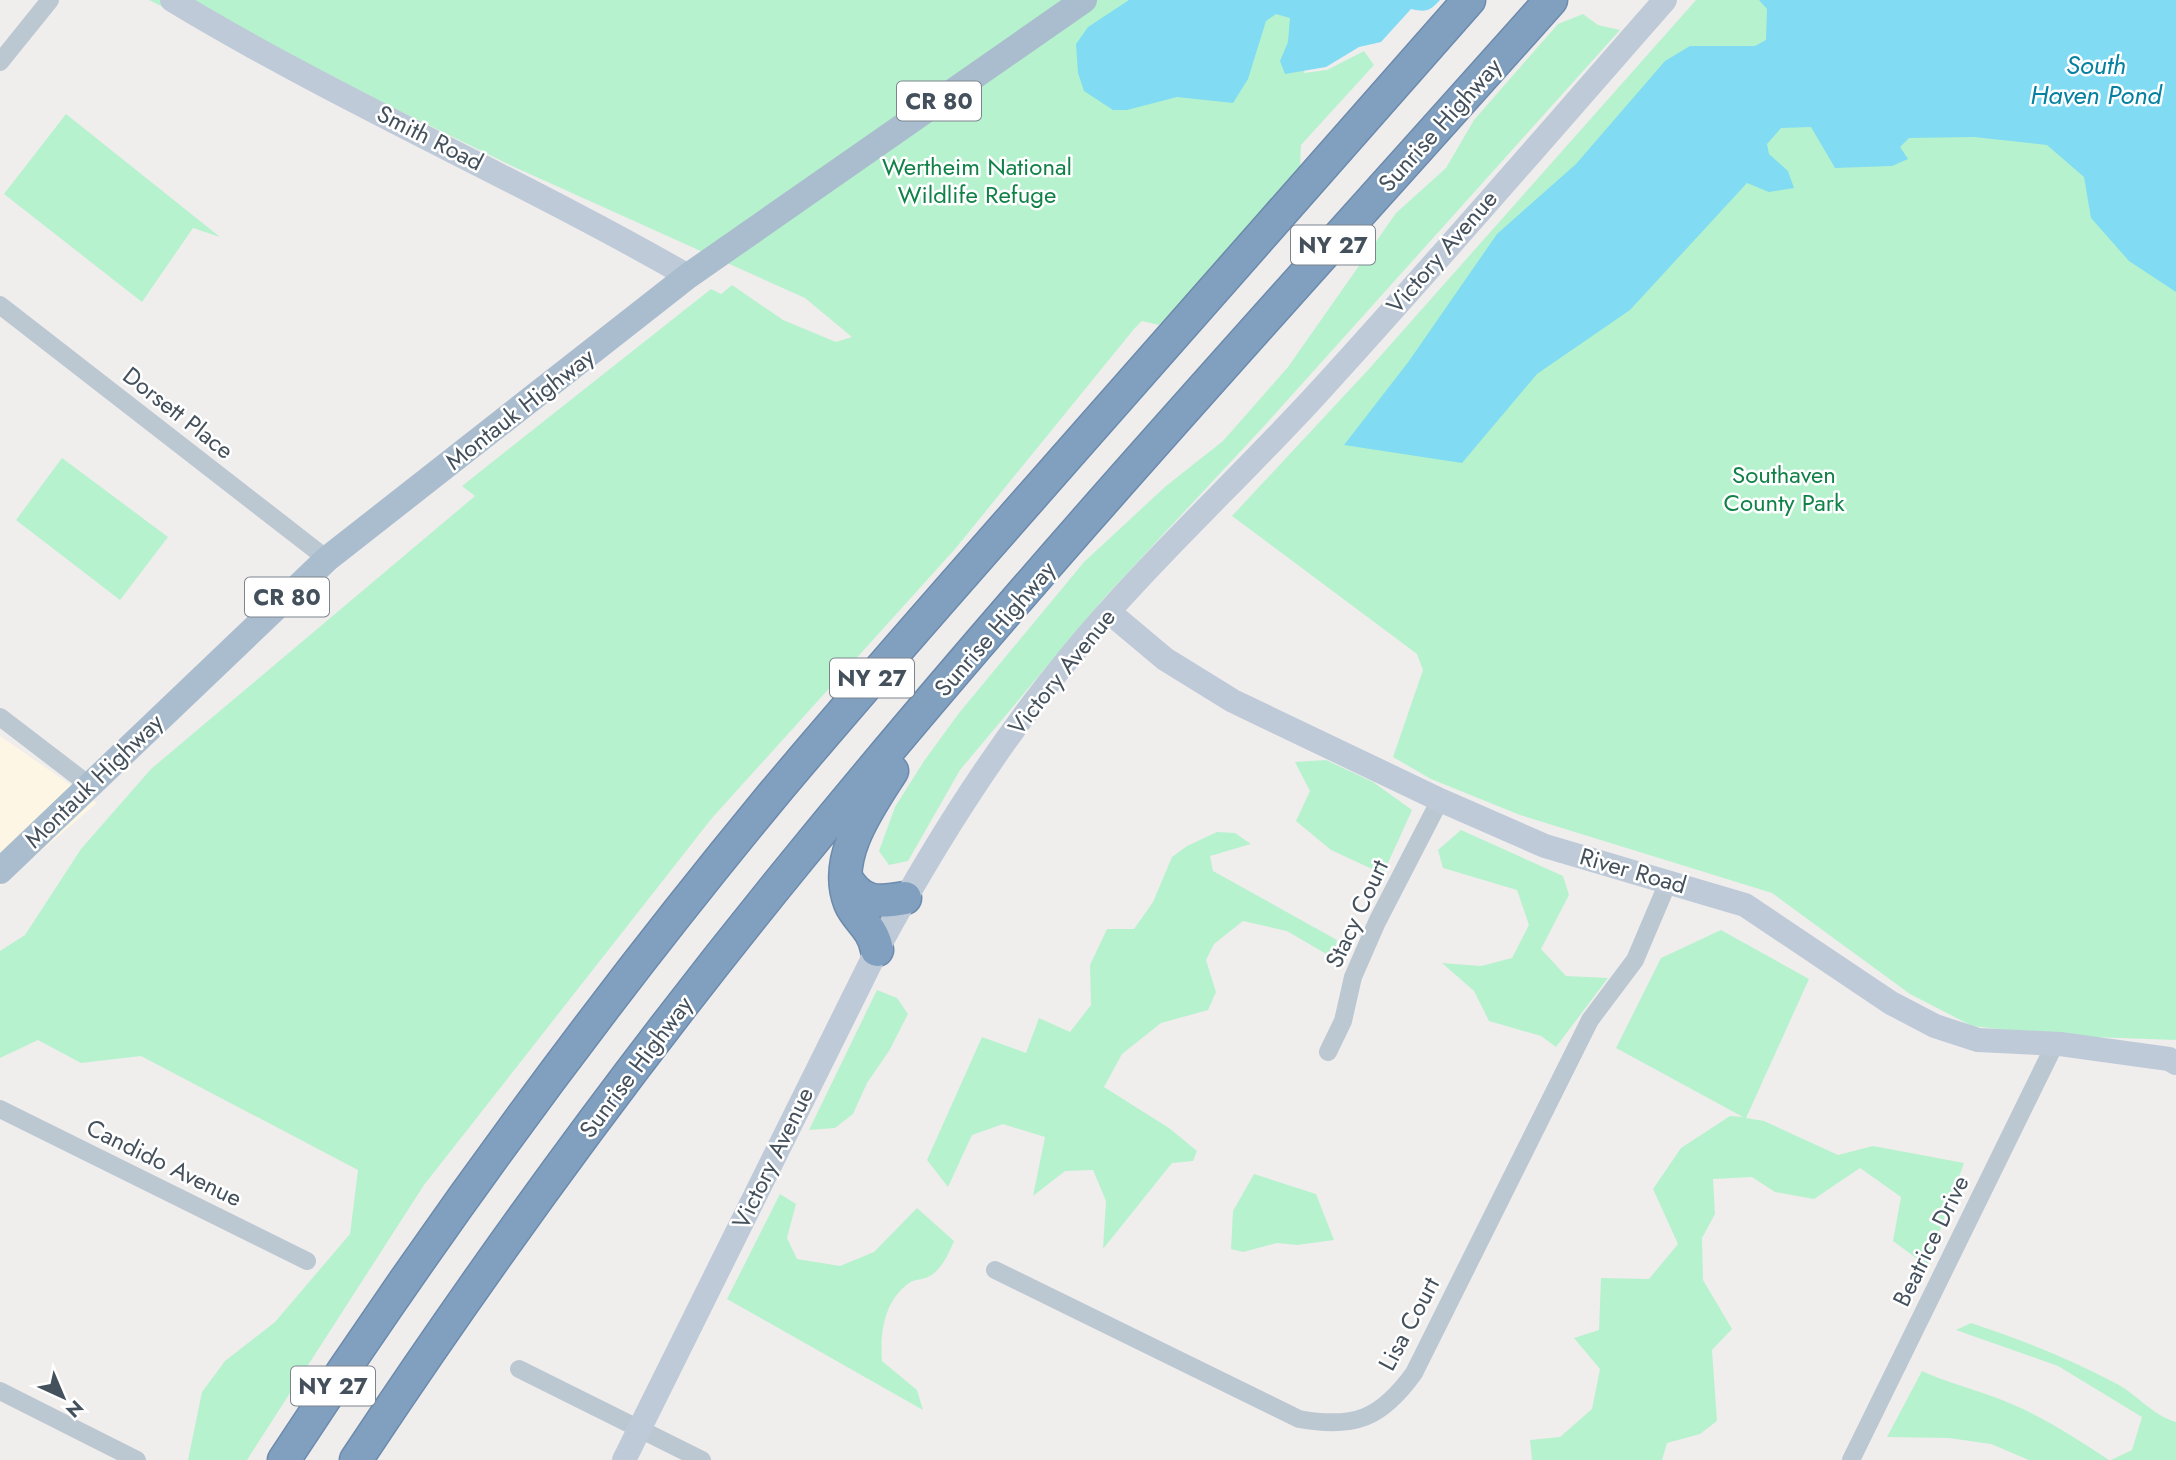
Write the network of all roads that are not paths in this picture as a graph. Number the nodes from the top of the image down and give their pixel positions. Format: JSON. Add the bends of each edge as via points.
{"nodes":[{"id":1,"x":50,"y":0,"type":"edge"},
{"id":2,"x":172,"y":0,"type":"edge"},
{"id":3,"x":1084,"y":0,"type":"edge"},
{"id":4,"x":1469,"y":0,"type":"edge"},
{"id":5,"x":1551,"y":0,"type":"edge"},
{"id":6,"x":1665,"y":0,"type":"edge"},
{"id":7,"x":0,"y":62,"type":"edge"},
{"id":8,"x":688,"y":276,"type":"junction"},
{"id":9,"x":0,"y":305,"type":"edge"},
{"id":10,"x":327,"y":559,"type":"junction"},
{"id":11,"x":1109,"y":612,"type":"junction"},
{"id":12,"x":971,"y":655,"type":"junction"},
{"id":13,"x":0,"y":717,"type":"edge"},
{"id":14,"x":89,"y":785,"type":"junction"},
{"id":15,"x":1440,"y":800,"type":"junction"},
{"id":16,"x":0,"y":871,"type":"edge"},
{"id":17,"x":846,"y":878,"type":"junction"},
{"id":18,"x":1668,"y":880,"type":"junction"},
{"id":19,"x":905,"y":898,"type":"junction"},
{"id":20,"x":877,"y":950,"type":"junction"},
{"id":21,"x":2055,"y":1044,"type":"junction"},
{"id":22,"x":1328,"y":1052,"type":"dead end"},
{"id":23,"x":2176,"y":1063,"type":"edge"},
{"id":24,"x":0,"y":1109,"type":"edge"},
{"id":25,"x":307,"y":1261,"type":"dead end"},
{"id":26,"x":995,"y":1270,"type":"dead end"},
{"id":27,"x":519,"y":1368,"type":"dead end"},
{"id":28,"x":0,"y":1391,"type":"edge"},
{"id":29,"x":640,"y":1429,"type":"junction"},
{"id":30,"x":137,"y":1460,"type":"edge"},
{"id":31,"x":284,"y":1460,"type":"edge"},
{"id":32,"x":356,"y":1460,"type":"edge"},
{"id":33,"x":624,"y":1460,"type":"edge"},
{"id":34,"x":702,"y":1460,"type":"edge"},
{"id":35,"x":1851,"y":1460,"type":"edge"}],
"edges":[{"from":1,"to":7,"type":"street"},
{"from":2,"to":8,"type":"street","name":"Smith Road","via":[[575,211]]},
{"from":3,"to":8,"type":"main road","name":"Montauk Highway","number":"CR 80"},
{"from":4,"to":31,"type":"highway","number":"NY 27","via":[[769,800],[554,1074]]},
{"from":5,"to":12,"type":"highway","name":"Sunrise Highway","number":"NY 27"},
{"from":6,"to":11,"type":"street","name":"Victory Avenue","via":[[1317,394]]},
{"from":8,"to":10,"type":"main road","name":"Montauk Highway","number":"CR 80"},
{"from":9,"to":10,"type":"street","name":"Dorsett Place"},
{"from":10,"to":14,"type":"main road","name":"Montauk Highway","number":"CR 80"},
{"from":11,"to":15,"type":"street","name":"River Road","via":[[1165,659],[1233,702]]},
{"from":11,"to":19,"type":"street","name":"Victory Avenue","via":[[995,757]]},
{"from":12,"to":17,"type":"highway","via":[[872,803],[853,842]]},
{"from":12,"to":32,"type":"highway","name":"Sunrise Highway","number":"NY 27","via":[[701,981],[556,1173]]},
{"from":13,"to":14,"type":"street"},
{"from":14,"to":16,"type":"main road","name":"Montauk Highway","number":"CR 80"},
{"from":15,"to":18,"type":"street","name":"River Road","via":[[1545,846]]},
{"from":15,"to":22,"type":"street","name":"Stacy Court","via":[[1377,922]]},
{"from":17,"to":19,"type":"highway","via":[[867,900]]},
{"from":17,"to":20,"type":"highway","via":[[852,907],[868,925]]},
{"from":18,"to":21,"type":"street","name":"River Road","via":[[1745,905],[1891,1003],[1935,1026],[1978,1040]]},
{"from":18,"to":26,"type":"street","name":"Lisa Court","via":[[1635,960],[1590,1020],[1414,1373],[1387,1406],[1373,1415],[1348,1423],[1299,1419]]},
{"from":19,"to":20,"type":"street","name":"Victory Avenue"},
{"from":20,"to":29,"type":"street","name":"Victory Avenue"},
{"from":21,"to":23,"type":"street","name":"River Road"},
{"from":21,"to":35,"type":"street","name":"Beatrice Drive"},
{"from":24,"to":25,"type":"street","name":"Candido Avenue"},
{"from":27,"to":29,"type":"street"},
{"from":28,"to":30,"type":"street"},
{"from":29,"to":33,"type":"street","name":"Victory Avenue"},
{"from":29,"to":34,"type":"street"}]}
